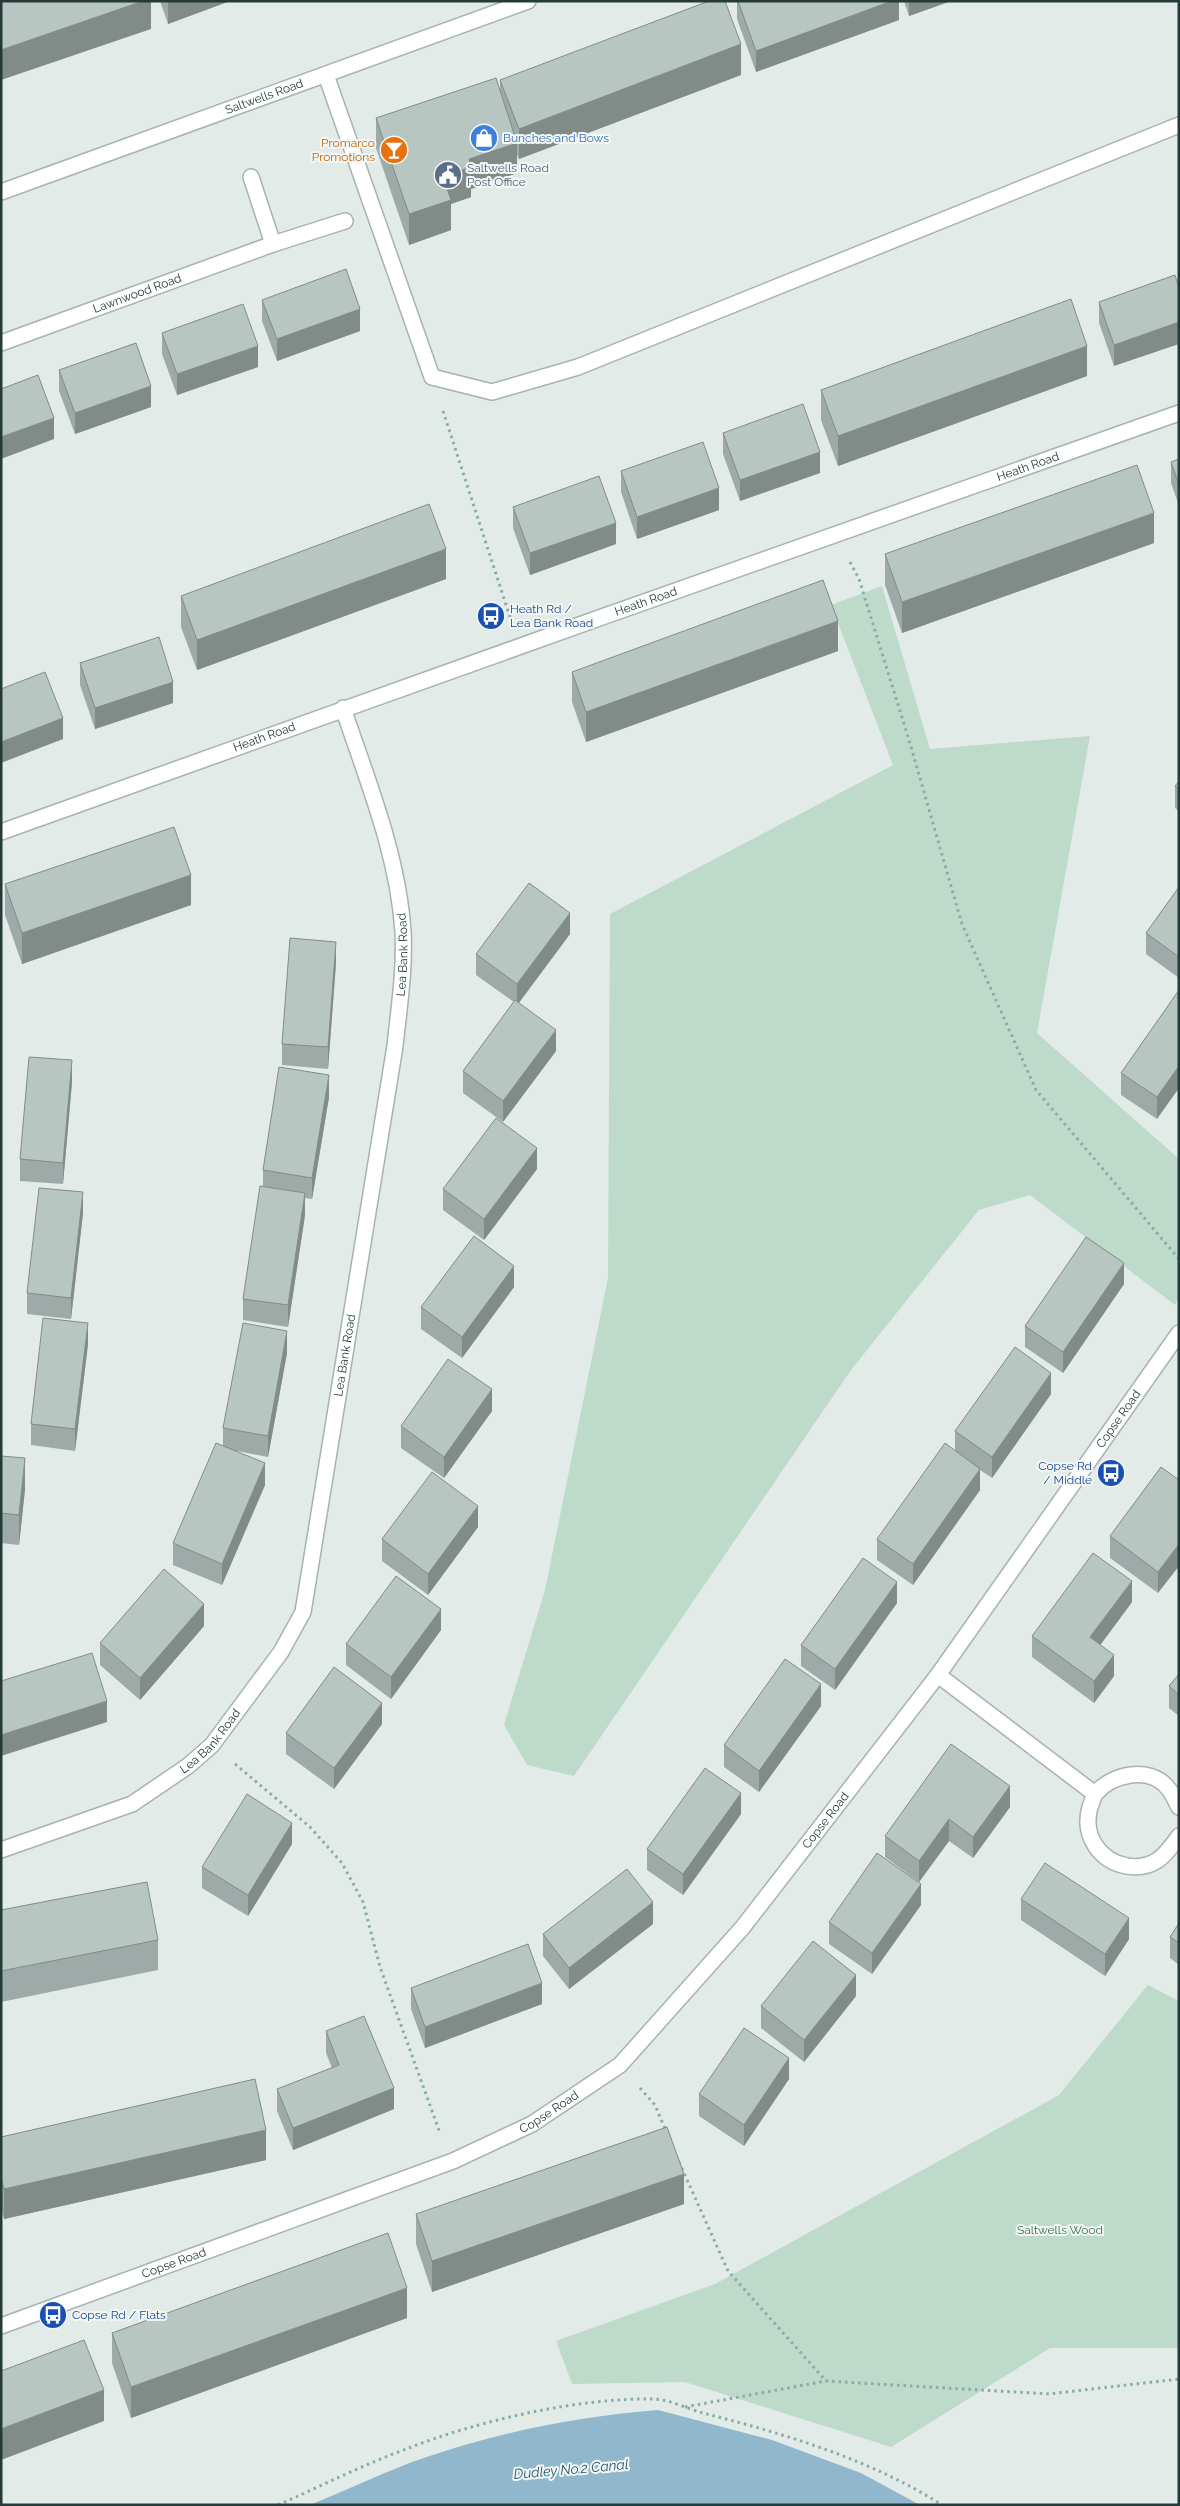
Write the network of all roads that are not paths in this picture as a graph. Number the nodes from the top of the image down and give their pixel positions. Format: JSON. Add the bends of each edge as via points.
{"nodes":[{"id":1,"x":528,"y":1,"type":"edge"},
{"id":2,"x":326,"y":75,"type":"junction"},
{"id":3,"x":1179,"y":126,"type":"edge"},
{"id":4,"x":251,"y":177,"type":"dead end"},
{"id":5,"x":1,"y":192,"type":"edge"},
{"id":6,"x":345,"y":221,"type":"dead end"},
{"id":7,"x":273,"y":244,"type":"junction"},
{"id":8,"x":1,"y":343,"type":"edge"},
{"id":9,"x":1179,"y":414,"type":"edge"},
{"id":10,"x":343,"y":708,"type":"junction"},
{"id":11,"x":1,"y":832,"type":"edge"},
{"id":12,"x":1179,"y":1333,"type":"edge"},
{"id":13,"x":938,"y":1675,"type":"junction"},
{"id":14,"x":1095,"y":1794,"type":"junction"},
{"id":15,"x":1179,"y":1806,"type":"edge"},
{"id":16,"x":1179,"y":1836,"type":"edge"},
{"id":17,"x":1,"y":1850,"type":"edge"},
{"id":18,"x":1,"y":2326,"type":"edge"}],
"edges":[{"from":1,"to":2,"type":"street","name":"Saltwells Road"},
{"from":2,"to":3,"type":"street","via":[[432,377],[492,392],[578,367]]},
{"from":2,"to":5,"type":"street","name":"Saltwells Road"},
{"from":4,"to":7,"type":"street"},
{"from":6,"to":7,"type":"street","name":"Lawnwood Road"},
{"from":7,"to":8,"type":"street","name":"Lawnwood Road"},
{"from":9,"to":10,"type":"street","name":"Heath Road"},
{"from":10,"to":11,"type":"street","name":"Heath Road"},
{"from":10,"to":17,"type":"street","name":"Lea Bank Road","via":[[383,828],[397,884],[403,932],[402,986],[396,1046],[303,1612],[281,1652],[212,1745],[188,1766],[132,1804]]},
{"from":12,"to":13,"type":"street","name":"Copse Road"},
{"from":13,"to":14,"type":"street"},
{"from":13,"to":18,"type":"street","name":"Copse Road","via":[[743,1927],[620,2065],[532,2124],[453,2161]]},
{"from":14,"to":15,"type":"street","via":[[1116,1777],[1142,1774],[1166,1786]]},
{"from":14,"to":16,"type":"street","via":[[1087,1819],[1089,1828],[1094,1845],[1113,1864],[1140,1868],[1164,1857]]}]}
